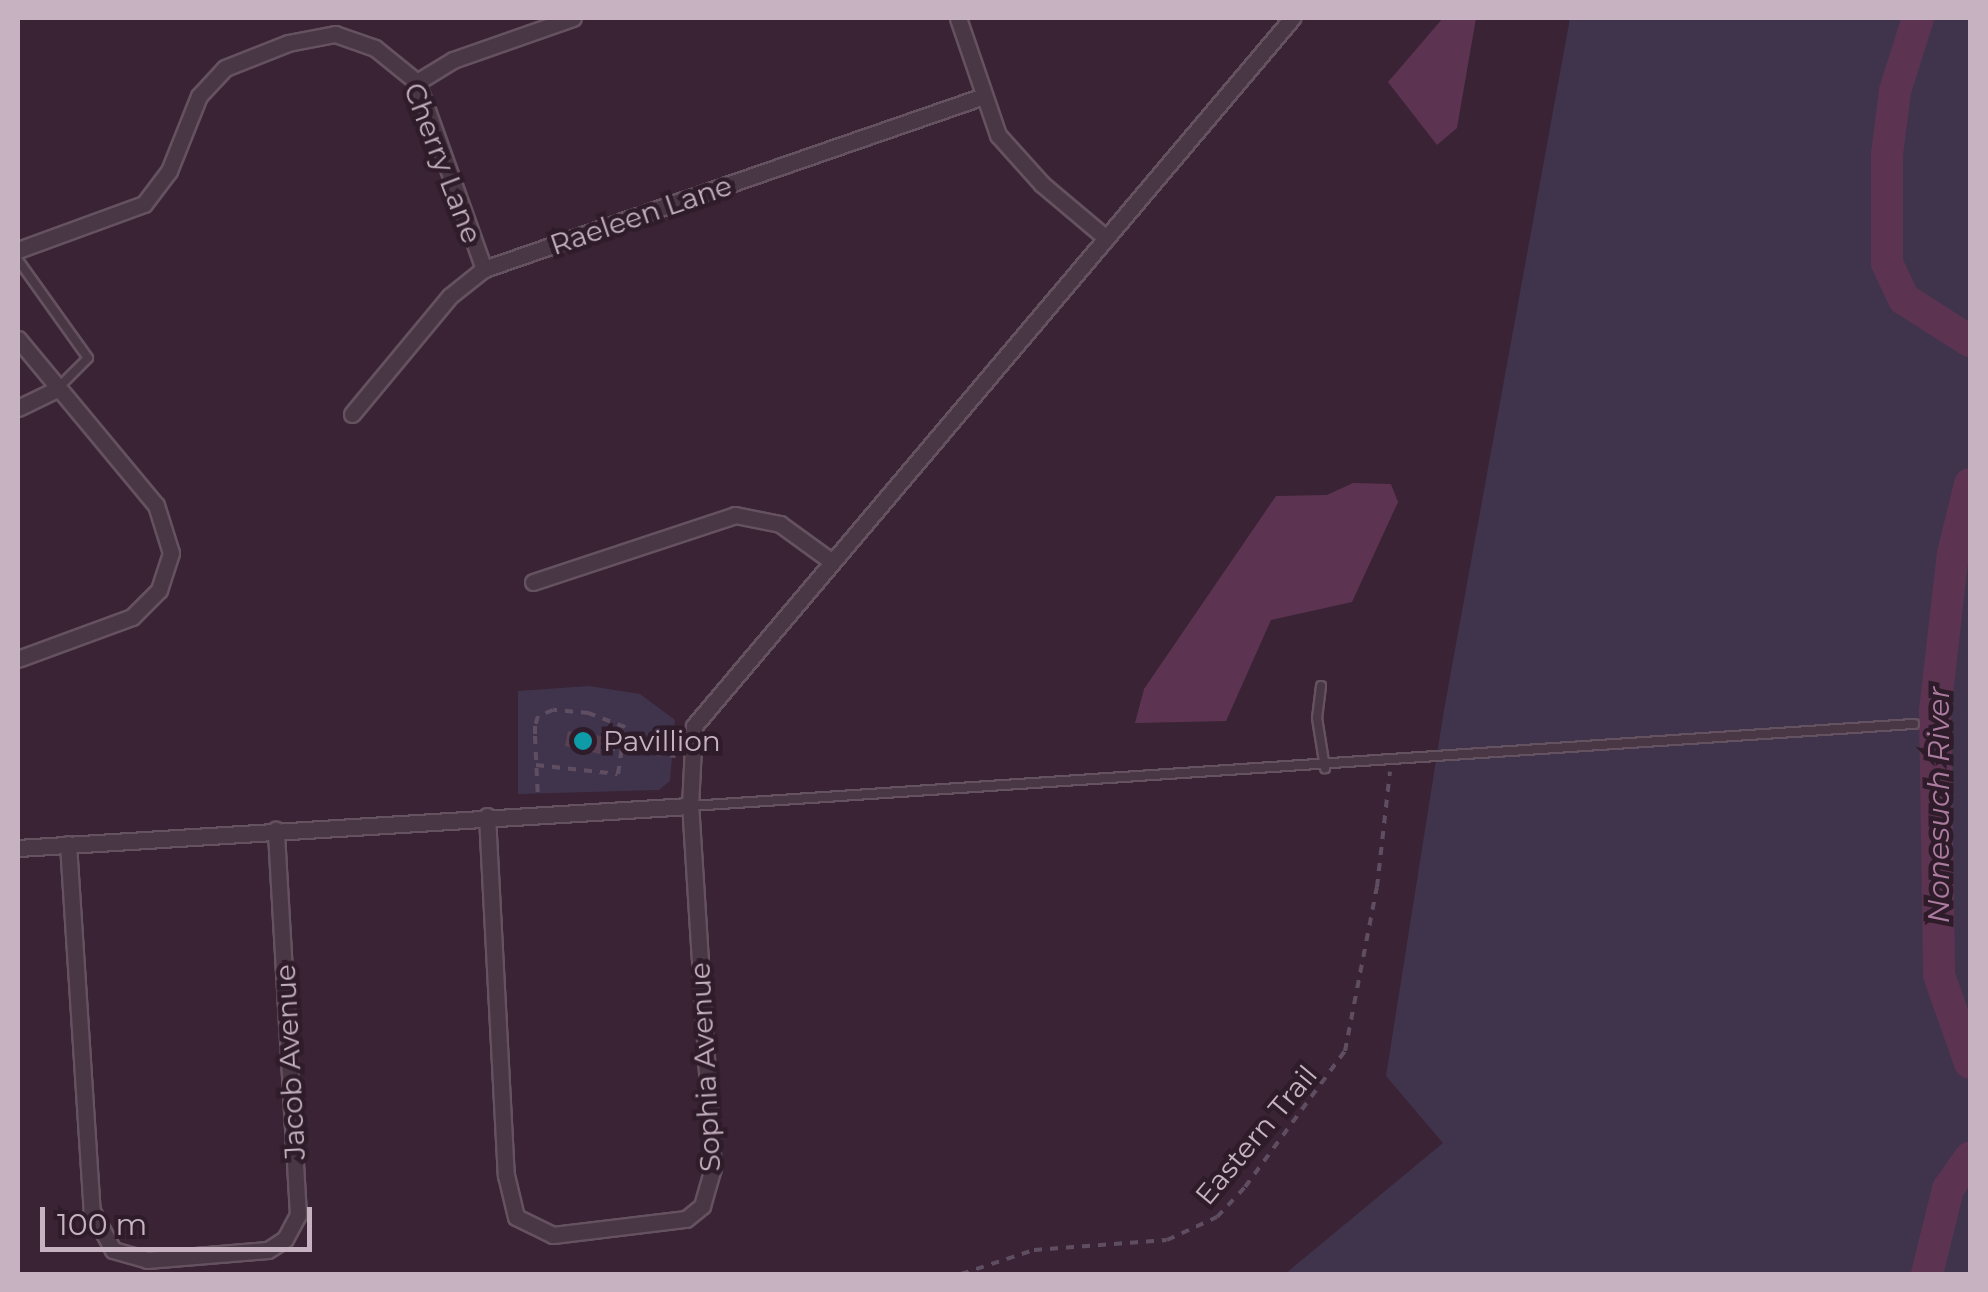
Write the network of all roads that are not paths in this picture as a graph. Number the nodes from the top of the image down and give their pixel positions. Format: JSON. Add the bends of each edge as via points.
{"nodes":[{"id":1,"x":573,"y":18,"type":"edge"},
{"id":2,"x":958,"y":18,"type":"edge"},
{"id":3,"x":1292,"y":18,"type":"edge"},
{"id":4,"x":417,"y":82,"type":"junction"},
{"id":5,"x":984,"y":96,"type":"junction"},
{"id":6,"x":1106,"y":238,"type":"junction"},
{"id":7,"x":18,"y":250,"type":"edge"},
{"id":8,"x":18,"y":260,"type":"edge"},
{"id":9,"x":484,"y":269,"type":"junction"},
{"id":10,"x":18,"y":339,"type":"edge"},
{"id":11,"x":57,"y":389,"type":"junction"},
{"id":12,"x":18,"y":408,"type":"edge"},
{"id":13,"x":352,"y":414,"type":"dead end"},
{"id":14,"x":831,"y":561,"type":"junction"},
{"id":15,"x":533,"y":582,"type":"dead end"},
{"id":16,"x":18,"y":658,"type":"edge"},
{"id":17,"x":1320,"y":686,"type":"dead end"},
{"id":18,"x":1914,"y":724,"type":"dead end"},
{"id":19,"x":1325,"y":768,"type":"junction"},
{"id":20,"x":690,"y":806,"type":"junction"},
{"id":21,"x":487,"y":816,"type":"junction"},
{"id":22,"x":276,"y":830,"type":"junction"},
{"id":23,"x":68,"y":844,"type":"junction"},
{"id":24,"x":18,"y":848,"type":"edge"}],
"edges":[{"from":1,"to":4,"type":"street","via":[[453,60]]},
{"from":2,"to":5,"type":"street"},
{"from":3,"to":6,"type":"street","name":"Sophia Avenue"},
{"from":4,"to":7,"type":"street","name":"Cherry Lane","via":[[374,48],[335,34],[261,52],[205,86],[170,171],[144,204]]},
{"from":4,"to":9,"type":"street","name":"Cherry Lane"},
{"from":5,"to":6,"type":"street","via":[[998,135],[1022,164]]},
{"from":5,"to":9,"type":"street","name":"Raeleen Lane"},
{"from":6,"to":14,"type":"street","name":"Sophia Avenue"},
{"from":8,"to":11,"type":"lane","via":[[88,358]]},
{"from":9,"to":13,"type":"street","name":"Raeleen Lane","via":[[450,296]]},
{"from":10,"to":11,"type":"street"},
{"from":11,"to":12,"type":"street"},
{"from":11,"to":16,"type":"street","via":[[156,505],[171,553],[158,590],[132,617]]},
{"from":14,"to":15,"type":"street","via":[[780,524],[735,515]]},
{"from":14,"to":20,"type":"street","name":"Sophia Avenue","via":[[702,712],[689,757]]},
{"from":17,"to":19,"type":"lane"},
{"from":18,"to":19,"type":"lane"},
{"from":19,"to":20,"type":"lane"},
{"from":20,"to":21,"type":"street"},
{"from":20,"to":21,"type":"street","name":"Sophia Avenue","via":[[713,1152],[706,1198],[696,1214],[671,1224],[554,1235],[526,1226],[508,1195]]},
{"from":21,"to":22,"type":"street"},
{"from":22,"to":23,"type":"street"},
{"from":22,"to":23,"type":"street","name":"Jacob Avenue","via":[[298,1214],[285,1239],[268,1250],[147,1260],[113,1250],[92,1211]]},
{"from":23,"to":24,"type":"street"}]}
